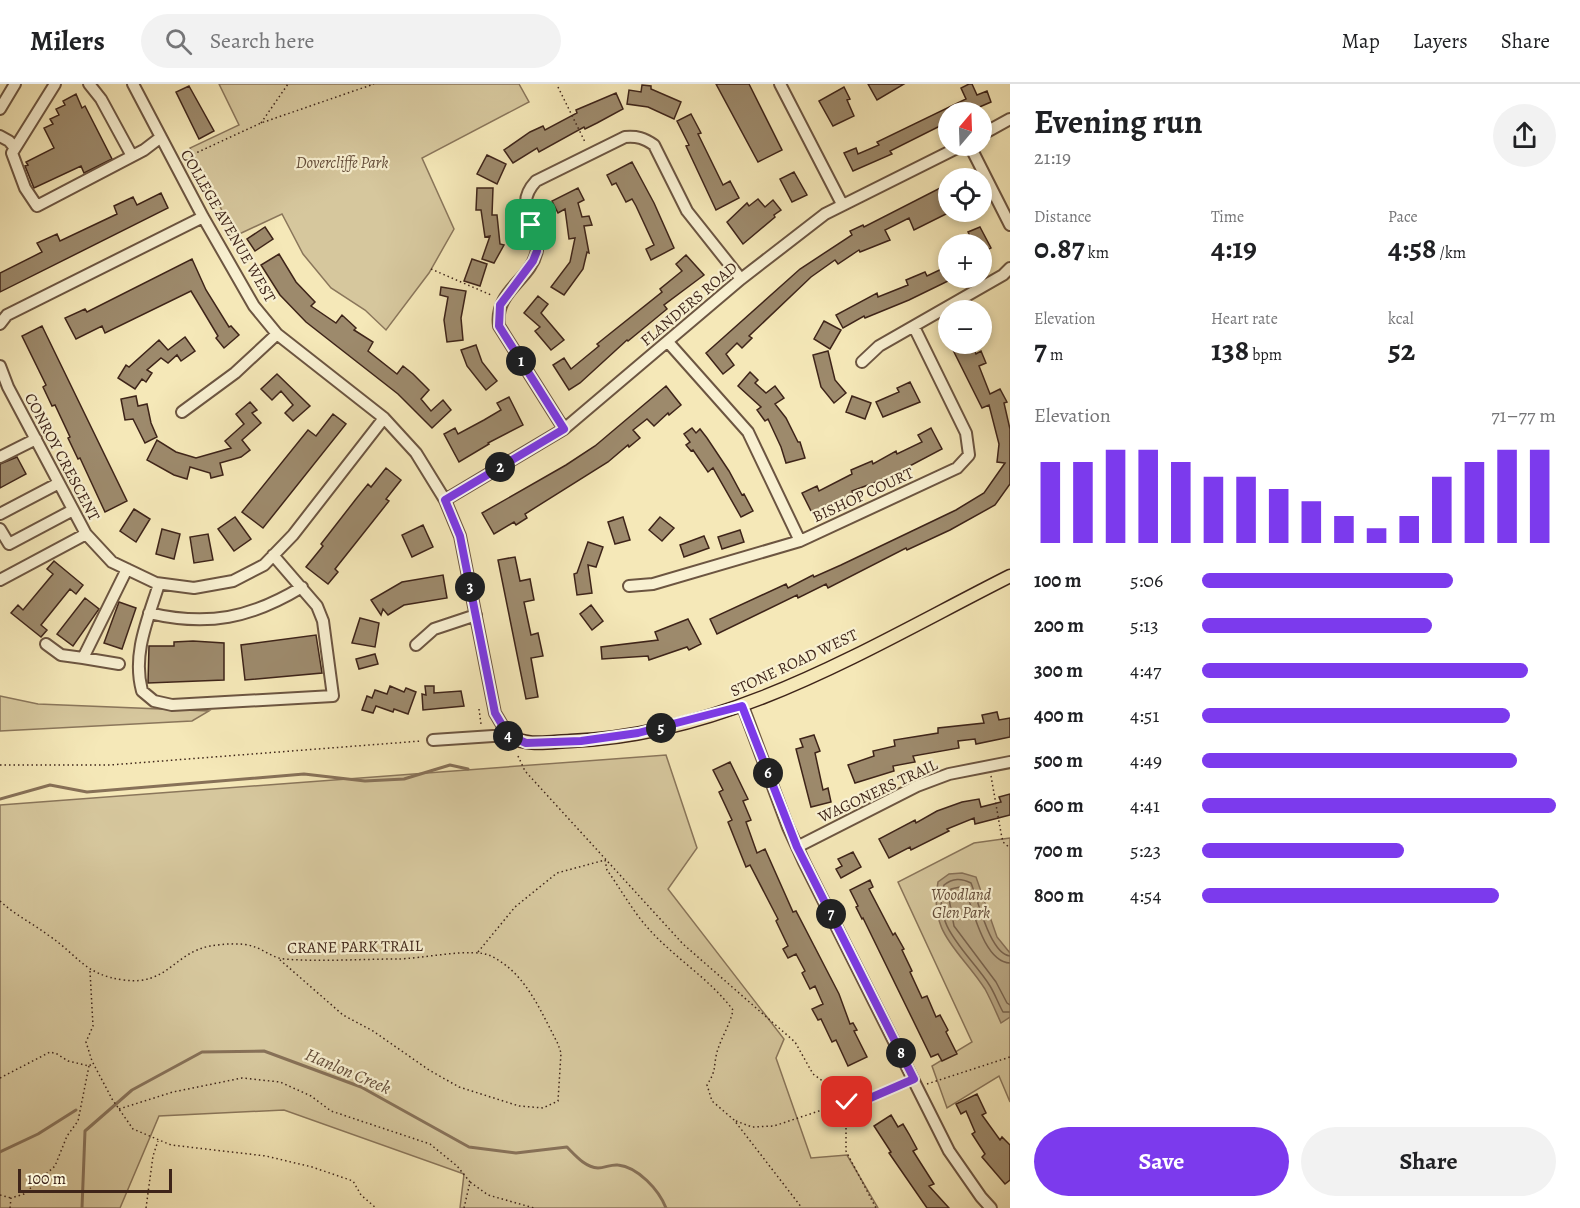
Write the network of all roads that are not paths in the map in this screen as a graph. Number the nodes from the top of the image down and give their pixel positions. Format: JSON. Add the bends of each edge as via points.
{"nodes":[{"id":1,"x":15,"y":84,"type":"edge"},
{"id":2,"x":55,"y":84,"type":"edge"},
{"id":3,"x":89,"y":84,"type":"edge"},
{"id":4,"x":133,"y":84,"type":"edge"},
{"id":5,"x":782,"y":84,"type":"edge"},
{"id":6,"x":0,"y":109,"type":"edge"},
{"id":7,"x":1010,"y":119,"type":"edge"},
{"id":8,"x":992,"y":129,"type":"edge"},
{"id":9,"x":0,"y":136,"type":"edge"},
{"id":10,"x":161,"y":137,"type":"junction"},
{"id":11,"x":9,"y":145,"type":"edge"},
{"id":12,"x":140,"y":151,"type":"junction"},
{"id":13,"x":940,"y":156,"type":"edge"},
{"id":14,"x":975,"y":156,"type":"edge"},
{"id":15,"x":842,"y":204,"type":"junction"},
{"id":16,"x":203,"y":217,"type":"junction"},
{"id":17,"x":1010,"y":225,"type":"edge"},
{"id":18,"x":1010,"y":268,"type":"edge"},
{"id":19,"x":741,"y":279,"type":"junction"},
{"id":20,"x":0,"y":324,"type":"edge"},
{"id":21,"x":914,"y":327,"type":"junction"},
{"id":22,"x":277,"y":334,"type":"junction"},
{"id":23,"x":668,"y":342,"type":"junction"},
{"id":24,"x":862,"y":362,"type":"dead end"},
{"id":25,"x":0,"y":366,"type":"edge"},
{"id":26,"x":4,"y":389,"type":"edge"},
{"id":27,"x":182,"y":412,"type":"dead end"},
{"id":28,"x":384,"y":418,"type":"junction"},
{"id":29,"x":564,"y":429,"type":"junction"},
{"id":30,"x":36,"y":439,"type":"junction"},
{"id":31,"x":0,"y":457,"type":"edge"},
{"id":32,"x":59,"y":483,"type":"junction"},
{"id":33,"x":445,"y":500,"type":"junction"},
{"id":34,"x":73,"y":510,"type":"junction"},
{"id":35,"x":0,"y":514,"type":"edge"},
{"id":36,"x":0,"y":529,"type":"edge"},
{"id":37,"x":86,"y":534,"type":"junction"},
{"id":38,"x":800,"y":541,"type":"junction"},
{"id":39,"x":273,"y":555,"type":"junction"},
{"id":40,"x":127,"y":569,"type":"junction"},
{"id":41,"x":1010,"y":576,"type":"edge"},
{"id":42,"x":0,"y":580,"type":"edge"},
{"id":43,"x":159,"y":584,"type":"junction"},
{"id":44,"x":629,"y":586,"type":"dead end"},
{"id":45,"x":302,"y":587,"type":"junction"},
{"id":46,"x":149,"y":613,"type":"junction"},
{"id":47,"x":476,"y":615,"type":"junction"},
{"id":48,"x":46,"y":644,"type":"dead end"},
{"id":49,"x":416,"y":645,"type":"dead end"},
{"id":50,"x":83,"y":658,"type":"junction"},
{"id":51,"x":119,"y":664,"type":"dead end"},
{"id":52,"x":742,"y":706,"type":"junction"},
{"id":53,"x":508,"y":735,"type":"junction"},
{"id":54,"x":433,"y":740,"type":"road end"},
{"id":55,"x":1010,"y":762,"type":"edge"},
{"id":56,"x":797,"y":847,"type":"junction"},
{"id":57,"x":991,"y":1208,"type":"edge"}],
"edges":[{"from":1,"to":6,"type":"street"},
{"from":2,"to":11,"type":"street"},
{"from":3,"to":12,"type":"street"},
{"from":4,"to":10,"type":"street","name":"COLLEGE AVENUE WEST"},
{"from":5,"to":15,"type":"street"},
{"from":7,"to":8,"type":"street"},
{"from":9,"to":11,"type":"street"},
{"from":10,"to":12,"type":"street"},
{"from":10,"to":16,"type":"street","name":"COLLEGE AVENUE WEST"},
{"from":11,"to":12,"type":"street","via":[[25,188],[37,206]]},
{"from":13,"to":15,"type":"street","name":"FLANDERS ROAD"},
{"from":14,"to":17,"type":"street"},
{"from":15,"to":19,"type":"street","name":"FLANDERS ROAD"},
{"from":16,"to":20,"type":"street","via":[[7,315]]},
{"from":16,"to":22,"type":"street","name":"COLLEGE AVENUE WEST","via":[[254,306]]},
{"from":18,"to":21,"type":"street"},
{"from":19,"to":23,"type":"street","name":"FLANDERS ROAD"},
{"from":19,"to":29,"type":"street","via":[[696,226],[654,145],[646,139],[625,137],[536,181],[527,193],[525,207],[537,251],[500,305],[499,326]]},
{"from":21,"to":24,"type":"street","via":[[879,346]]},
{"from":21,"to":38,"type":"street","name":"BISHOP COURT","via":[[966,433],[969,455],[957,468]]},
{"from":22,"to":27,"type":"street","via":[[235,373]]},
{"from":22,"to":28,"type":"street","name":"COLLEGE AVENUE WEST"},
{"from":23,"to":29,"type":"street","name":"FLANDERS ROAD"},
{"from":23,"to":38,"type":"street","via":[[748,432]]},
{"from":25,"to":26,"type":"street","name":"CONROY CRESCENT"},
{"from":26,"to":30,"type":"street","name":"CONROY CRESCENT"},
{"from":28,"to":33,"type":"street","name":"COLLEGE AVENUE WEST","via":[[416,453]]},
{"from":28,"to":39,"type":"street","name":"CONROY CRESCENT","via":[[293,536]]},
{"from":29,"to":33,"type":"street","name":"FLANDERS ROAD"},
{"from":30,"to":31,"type":"street"},
{"from":30,"to":32,"type":"street","name":"CONROY CRESCENT"},
{"from":32,"to":34,"type":"street","name":"CONROY CRESCENT"},
{"from":32,"to":35,"type":"street"},
{"from":33,"to":47,"type":"street","name":"COLLEGE AVENUE WEST","via":[[460,536]]},
{"from":34,"to":36,"type":"street","via":[[9,544]]},
{"from":34,"to":37,"type":"street","name":"CONROY CRESCENT"},
{"from":37,"to":40,"type":"street","name":"CONROY CRESCENT","via":[[112,562]]},
{"from":37,"to":42,"type":"street"},
{"from":38,"to":44,"type":"street","name":"BISHOP COURT","via":[[653,584]]},
{"from":39,"to":43,"type":"street","name":"CONROY CRESCENT","via":[[264,565],[233,581],[194,588]]},
{"from":39,"to":45,"type":"street"},
{"from":40,"to":43,"type":"street","name":"CONROY CRESCENT"},
{"from":40,"to":50,"type":"street"},
{"from":41,"to":52,"type":"main road","name":"STONE ROAD WEST","via":[[799,682]]},
{"from":43,"to":46,"type":"street"},
{"from":45,"to":46,"type":"street","via":[[279,601],[225,619],[196,620]]},
{"from":45,"to":46,"type":"street","via":[[323,621],[333,696],[172,705],[154,701],[142,691],[138,678],[140,644]]},
{"from":47,"to":49,"type":"street","via":[[434,629]]},
{"from":47,"to":53,"type":"street","name":"COLLEGE AVENUE WEST","via":[[495,713]]},
{"from":48,"to":50,"type":"street","via":[[61,656]]},
{"from":50,"to":51,"type":"street"},
{"from":52,"to":53,"type":"main road","name":"STONE ROAD WEST","via":[[638,733],[581,741],[526,743]]},
{"from":52,"to":56,"type":"street"},
{"from":53,"to":54,"type":"street"},
{"from":55,"to":56,"type":"street","name":"WAGONERS TRAIL","via":[[949,774],[917,786]]},
{"from":56,"to":57,"type":"street","via":[[949,1151]]}]}
